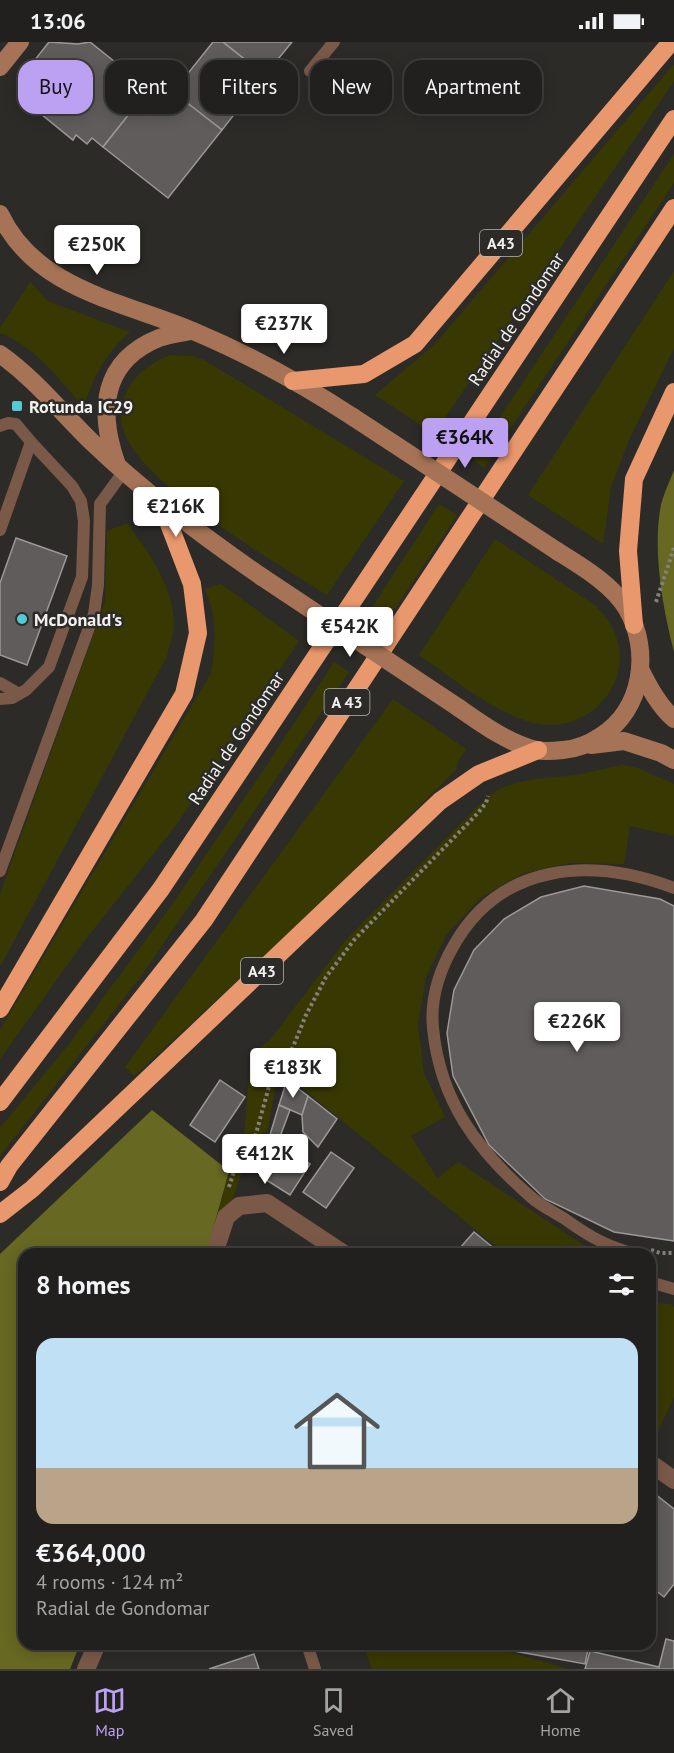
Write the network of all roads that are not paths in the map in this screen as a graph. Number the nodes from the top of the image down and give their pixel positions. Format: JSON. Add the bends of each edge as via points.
{"nodes":[{"id":1,"x":20,"y":42,"type":"edge"},
{"id":2,"x":334,"y":42,"type":"edge"},
{"id":3,"x":671,"y":42,"type":"edge"},
{"id":4,"x":319,"y":60,"type":"edge"},
{"id":5,"x":1,"y":67,"type":"edge"},
{"id":6,"x":674,"y":119,"type":"edge"},
{"id":7,"x":674,"y":208,"type":"edge"},
{"id":8,"x":0,"y":214,"type":"edge"},
{"id":9,"x":193,"y":331,"type":"junction"},
{"id":10,"x":0,"y":354,"type":"edge"},
{"id":11,"x":293,"y":381,"type":"junction"},
{"id":12,"x":674,"y":392,"type":"edge"},
{"id":13,"x":0,"y":426,"type":"edge"},
{"id":14,"x":31,"y":442,"type":"junction"},
{"id":15,"x":121,"y":468,"type":"junction"},
{"id":16,"x":161,"y":503,"type":"junction"},
{"id":17,"x":0,"y":530,"type":"edge"},
{"id":18,"x":634,"y":625,"type":"junction"},
{"id":19,"x":640,"y":669,"type":"junction"},
{"id":20,"x":0,"y":683,"type":"edge"},
{"id":21,"x":19,"y":694,"type":"junction"},
{"id":22,"x":0,"y":699,"type":"edge"},
{"id":23,"x":674,"y":719,"type":"edge"},
{"id":24,"x":586,"y":746,"type":"junction"},
{"id":25,"x":538,"y":750,"type":"junction"},
{"id":26,"x":674,"y":760,"type":"edge"},
{"id":27,"x":0,"y":871,"type":"edge"},
{"id":28,"x":674,"y":888,"type":"edge"},
{"id":29,"x":0,"y":1009,"type":"edge"},
{"id":30,"x":0,"y":1102,"type":"edge"},
{"id":31,"x":0,"y":1182,"type":"edge"},
{"id":32,"x":0,"y":1214,"type":"edge"},
{"id":33,"x":216,"y":1248,"type":"edge"},
{"id":34,"x":335,"y":1248,"type":"edge"},
{"id":35,"x":618,"y":1248,"type":"edge"},
{"id":36,"x":656,"y":1284,"type":"edge"},
{"id":37,"x":674,"y":1289,"type":"edge"},
{"id":38,"x":656,"y":1467,"type":"edge"},
{"id":39,"x":674,"y":1480,"type":"edge"},
{"id":40,"x":94,"y":1650,"type":"edge"},
{"id":41,"x":309,"y":1650,"type":"edge"},
{"id":42,"x":86,"y":1669,"type":"edge"},
{"id":43,"x":315,"y":1669,"type":"edge"}],
"edges":[{"from":1,"to":5,"type":"main road"},
{"from":2,"to":4,"type":"lane"},
{"from":3,"to":11,"type":"highway","number":"A43","via":[[415,344],[364,374]]},
{"from":6,"to":30,"type":"highway","name":"Radial de Gondomar","number":"A 43","via":[[161,889]]},
{"from":7,"to":31,"type":"highway","number":"A 43","via":[[204,920]]},
{"from":8,"to":9,"type":"main road","via":[[26,254],[47,270],[78,288]]},
{"from":9,"to":11,"type":"main road"},
{"from":9,"to":15,"type":"main road","via":[[160,337],[128,355],[112,380],[106,406],[108,438]]},
{"from":10,"to":15,"type":"main road","via":[[23,370]]},
{"from":11,"to":18,"type":"main road","bridge":true,"via":[[582,567],[618,597]]},
{"from":12,"to":18,"type":"highway","via":[[634,479],[628,551]]},
{"from":13,"to":14,"type":"lane","via":[[16,424]]},
{"from":14,"to":17,"type":"lane"},
{"from":14,"to":21,"type":"lane","via":[[81,501],[83,564],[82,577],[49,667]]},
{"from":15,"to":16,"type":"main road"},
{"from":15,"to":27,"type":"lane","via":[[100,504],[94,614]]},
{"from":16,"to":25,"type":"main road","bridge":true,"via":[[202,536],[459,708],[521,745]]},
{"from":16,"to":29,"type":"highway","via":[[192,584],[198,633],[184,694]]},
{"from":18,"to":19,"type":"main road"},
{"from":19,"to":23,"type":"main road"},
{"from":19,"to":24,"type":"main road","via":[[632,702],[623,717]]},
{"from":20,"to":21,"type":"lane"},
{"from":21,"to":22,"type":"lane"},
{"from":24,"to":25,"type":"main road"},
{"from":24,"to":26,"type":"main road","via":[[624,741]]},
{"from":25,"to":32,"type":"highway","number":"A43","via":[[479,774],[440,801],[32,1189]]},
{"from":28,"to":35,"type":"lane","via":[[647,878],[587,871],[518,883],[490,901],[465,926],[434,990],[433,1027],[443,1077],[457,1111],[476,1141],[532,1198],[599,1241]]},
{"from":33,"to":34,"type":"street","via":[[226,1217],[239,1206],[267,1203]]},
{"from":36,"to":37,"type":"lane"},
{"from":38,"to":39,"type":"street"},
{"from":40,"to":42,"type":"street"},
{"from":41,"to":43,"type":"lane"}]}
